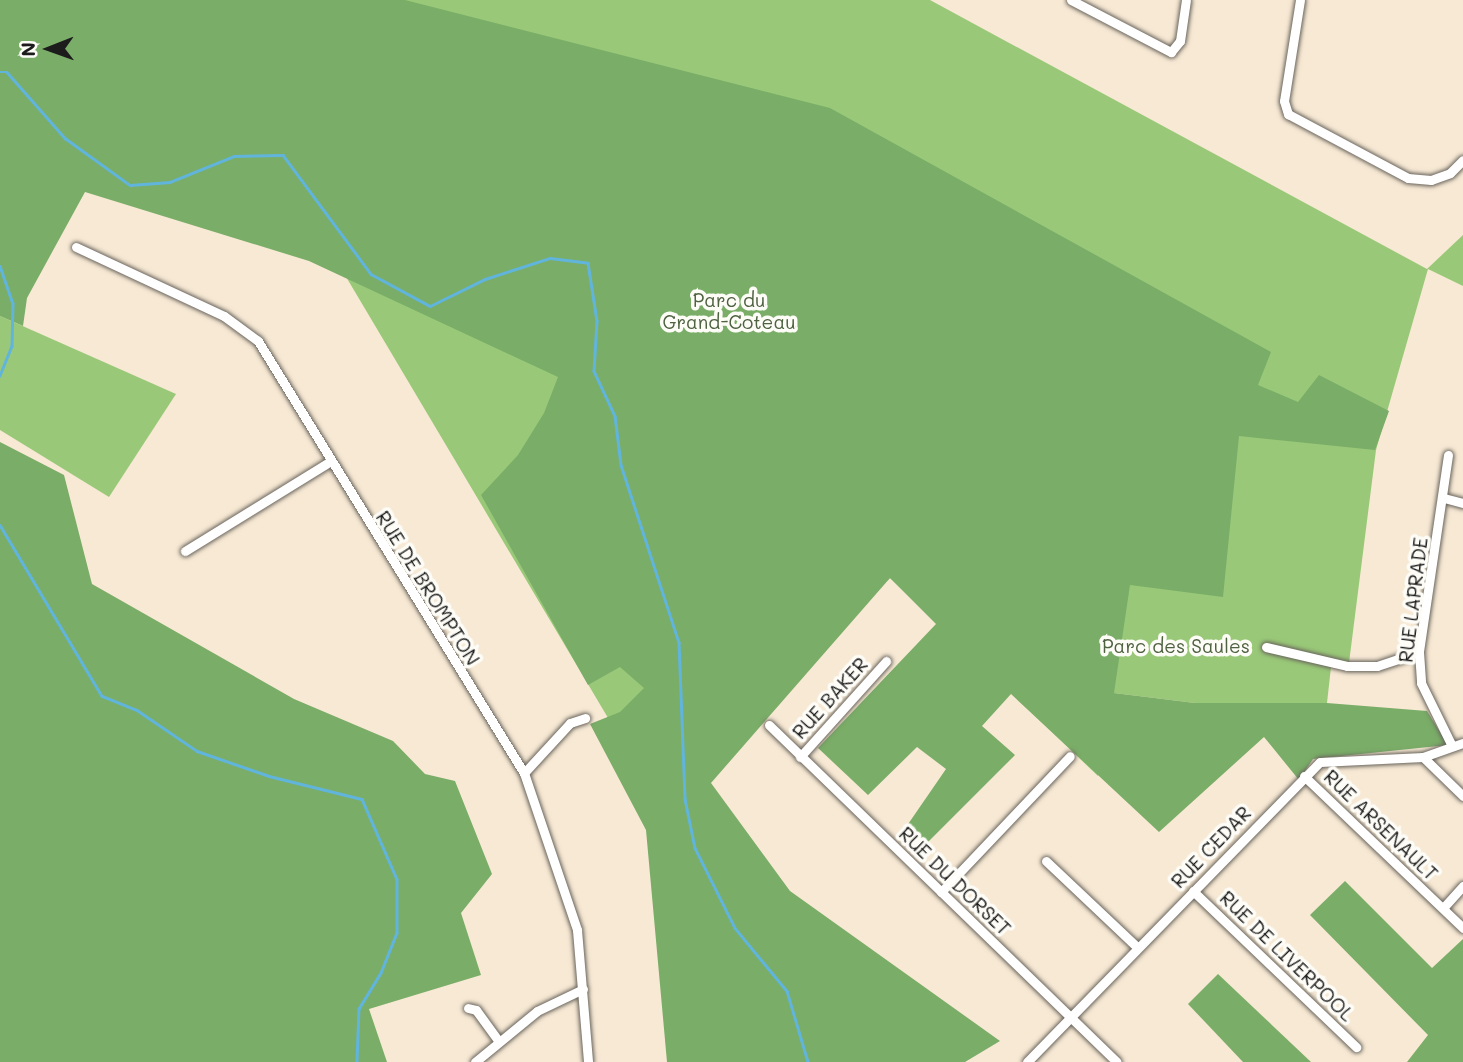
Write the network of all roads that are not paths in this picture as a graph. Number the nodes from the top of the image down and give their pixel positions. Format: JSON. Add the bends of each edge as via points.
{"nodes":[{"id":1,"x":1071,"y":0,"type":"edge"},
{"id":2,"x":1186,"y":0,"type":"edge"},
{"id":3,"x":1300,"y":0,"type":"edge"},
{"id":4,"x":1463,"y":160,"type":"edge"},
{"id":5,"x":76,"y":247,"type":"dead end"},
{"id":6,"x":1448,"y":455,"type":"dead end"},
{"id":7,"x":329,"y":462,"type":"junction"},
{"id":8,"x":1444,"y":498,"type":"junction"},
{"id":9,"x":1463,"y":503,"type":"edge"},
{"id":10,"x":185,"y":551,"type":"dead end"},
{"id":11,"x":1266,"y":647,"type":"dead end"},
{"id":12,"x":1419,"y":652,"type":"junction"},
{"id":13,"x":886,"y":661,"type":"dead end"},
{"id":14,"x":585,"y":718,"type":"dead end"},
{"id":15,"x":769,"y":725,"type":"dead end"},
{"id":16,"x":1463,"y":743,"type":"edge"},
{"id":17,"x":1451,"y":744,"type":"junction"},
{"id":18,"x":1070,"y":756,"type":"dead end"},
{"id":19,"x":800,"y":757,"type":"junction"},
{"id":20,"x":1423,"y":757,"type":"junction"},
{"id":21,"x":524,"y":773,"type":"junction"},
{"id":22,"x":1304,"y":776,"type":"junction"},
{"id":23,"x":1463,"y":796,"type":"edge"},
{"id":24,"x":1046,"y":862,"type":"dead end"},
{"id":25,"x":1463,"y":886,"type":"edge"},
{"id":26,"x":1193,"y":891,"type":"junction"},
{"id":27,"x":941,"y":892,"type":"junction"},
{"id":28,"x":1443,"y":908,"type":"junction"},
{"id":29,"x":1463,"y":928,"type":"edge"},
{"id":30,"x":1137,"y":947,"type":"junction"},
{"id":31,"x":583,"y":989,"type":"junction"},
{"id":32,"x":468,"y":1008,"type":"dead end"},
{"id":33,"x":1070,"y":1016,"type":"junction"},
{"id":34,"x":498,"y":1040,"type":"junction"},
{"id":35,"x":1356,"y":1047,"type":"dead end"},
{"id":36,"x":475,"y":1062,"type":"edge"},
{"id":37,"x":588,"y":1062,"type":"edge"},
{"id":38,"x":1027,"y":1062,"type":"edge"},
{"id":39,"x":1117,"y":1062,"type":"edge"}],
"edges":[{"from":1,"to":2,"type":"street","via":[[1171,52],[1180,41]]},
{"from":3,"to":4,"type":"street","via":[[1284,101],[1288,114],[1408,178],[1431,180],[1450,173]]},
{"from":5,"to":7,"type":"street","name":"RUE DE BROMPTON","via":[[216,312],[258,341]]},
{"from":6,"to":8,"type":"street","name":"RUE LAPRADE"},
{"from":7,"to":10,"type":"street"},
{"from":7,"to":21,"type":"street","name":"RUE DE BROMPTON"},
{"from":8,"to":9,"type":"street"},
{"from":8,"to":12,"type":"street","name":"RUE LAPRADE"},
{"from":11,"to":12,"type":"street","via":[[1347,666],[1377,666]]},
{"from":12,"to":17,"type":"street","name":"RUE LAPRADE","via":[[1421,683]]},
{"from":13,"to":19,"type":"street","name":"RUE BAKER"},
{"from":14,"to":21,"type":"street","via":[[570,723]]},
{"from":15,"to":19,"type":"street","name":"RUE DU DORSET"},
{"from":16,"to":17,"type":"street","name":"RUE CEDAR"},
{"from":17,"to":20,"type":"street","name":"RUE CEDAR"},
{"from":18,"to":27,"type":"street"},
{"from":19,"to":27,"type":"street","name":"RUE DU DORSET"},
{"from":20,"to":22,"type":"street","name":"RUE CEDAR","via":[[1320,762]]},
{"from":20,"to":23,"type":"street"},
{"from":21,"to":31,"type":"street","name":"RUE DE BROMPTON","via":[[572,912]]},
{"from":22,"to":26,"type":"street","name":"RUE CEDAR"},
{"from":22,"to":28,"type":"street","name":"RUE ARSENAULT"},
{"from":24,"to":30,"type":"street"},
{"from":25,"to":28,"type":"street"},
{"from":26,"to":30,"type":"street","name":"RUE CEDAR"},
{"from":26,"to":35,"type":"street","name":"RUE DE LIVERPOOL"},
{"from":27,"to":33,"type":"street","name":"RUE DU DORSET"},
{"from":28,"to":29,"type":"street","name":"RUE ARSENAULT"},
{"from":30,"to":33,"type":"street","name":"RUE CEDAR"},
{"from":31,"to":34,"type":"street","via":[[537,1011]]},
{"from":31,"to":37,"type":"street","name":"RUE DE BROMPTON"},
{"from":32,"to":34,"type":"street","via":[[477,1010]]},
{"from":33,"to":38,"type":"street","name":"RUE CEDAR"},
{"from":33,"to":39,"type":"street","name":"RUE DU DORSET"},
{"from":34,"to":36,"type":"street"}]}
